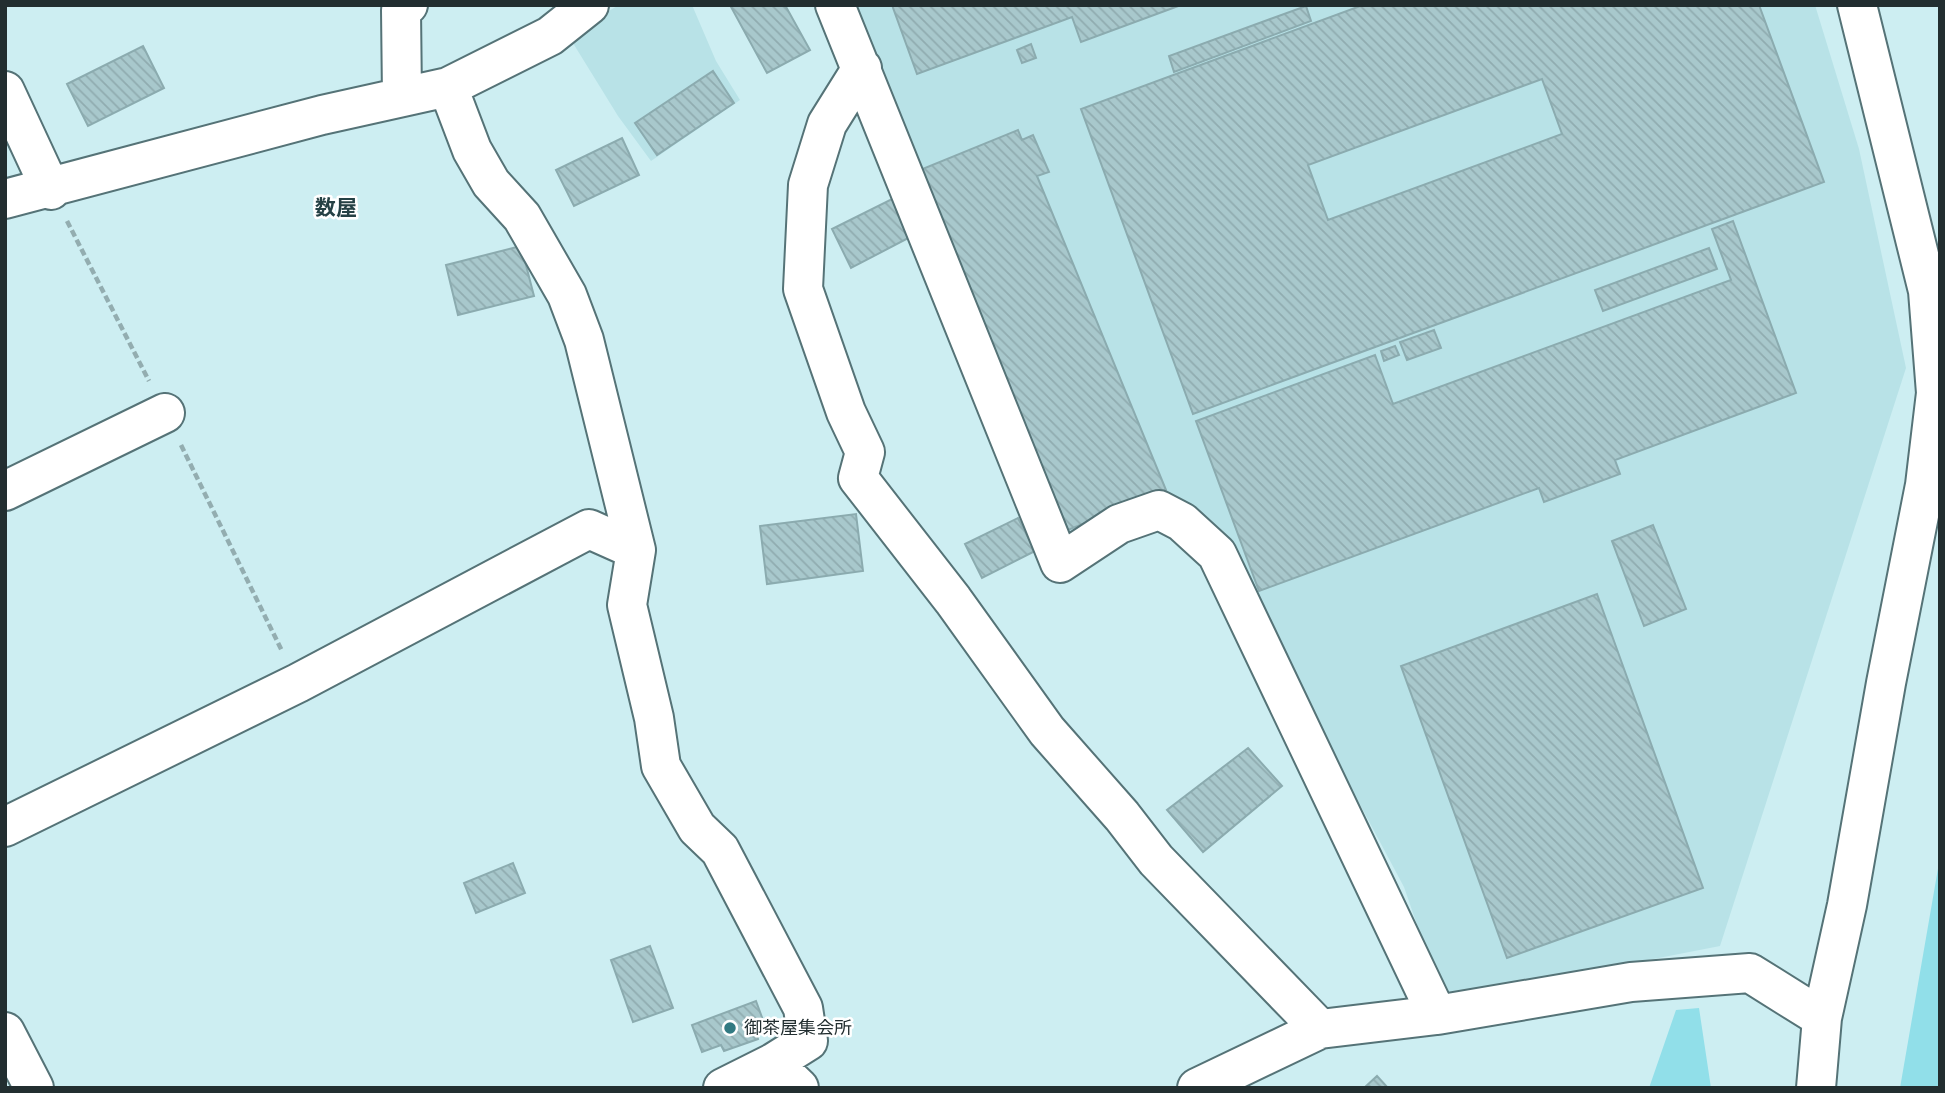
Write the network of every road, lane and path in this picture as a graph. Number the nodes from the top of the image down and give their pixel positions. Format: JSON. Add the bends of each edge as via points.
{"nodes":[{"id":1,"x":408,"y":5,"type":"edge"},
{"id":2,"x":589,"y":5,"type":"edge"},
{"id":3,"x":835,"y":5,"type":"edge"},
{"id":4,"x":1857,"y":5,"type":"edge"},
{"id":5,"x":862,"y":68,"type":"junction"},
{"id":6,"x":448,"y":87,"type":"junction"},
{"id":7,"x":5,"y":91,"type":"edge"},
{"id":8,"x":402,"y":97,"type":"junction"},
{"id":9,"x":51,"y":190,"type":"junction"},
{"id":10,"x":5,"y":200,"type":"edge"},
{"id":11,"x":164,"y":413,"type":"dead end"},
{"id":12,"x":5,"y":491,"type":"edge"},
{"id":13,"x":636,"y":550,"type":"junction"},
{"id":14,"x":5,"y":827,"type":"edge"},
{"id":15,"x":1437,"y":1015,"type":"junction"},
{"id":16,"x":1822,"y":1018,"type":"junction"},
{"id":17,"x":1320,"y":1029,"type":"junction"},
{"id":18,"x":5,"y":1032,"type":"edge"},
{"id":19,"x":786,"y":1076,"type":"edge"},
{"id":20,"x":34,"y":1088,"type":"edge"},
{"id":21,"x":723,"y":1088,"type":"edge"},
{"id":22,"x":1197,"y":1088,"type":"edge"},
{"id":23,"x":1816,"y":1088,"type":"edge"}],
"edges":[{"from":1,"to":8,"type":"street","via":[[401,10]]},
{"from":2,"to":6,"type":"street","via":[[550,37]]},
{"from":3,"to":5,"type":"street"},
{"from":4,"to":16,"type":"street","via":[[1928,291],[1936,393],[1925,485]]},
{"from":5,"to":15,"type":"street","via":[[1060,563],[1119,524],[1158,510],[1182,522],[1217,554]]},
{"from":5,"to":17,"type":"street","via":[[827,124],[808,185],[803,289],[842,402],[865,452],[858,478],[1047,731],[1156,860]]},
{"from":6,"to":8,"type":"street"},
{"from":6,"to":13,"type":"street","via":[[472,150],[522,217],[567,295],[584,340]]},
{"from":7,"to":9,"type":"street"},
{"from":8,"to":9,"type":"street"},
{"from":9,"to":10,"type":"street"},
{"from":11,"to":12,"type":"street"},
{"from":13,"to":14,"type":"street","via":[[589,529],[298,683]]},
{"from":13,"to":19,"type":"street","via":[[627,605],[661,766],[697,828],[720,850],[803,1008],[808,1041]]},
{"from":15,"to":16,"type":"street","via":[[1631,982],[1751,973]]},
{"from":15,"to":17,"type":"street"},
{"from":16,"to":23,"type":"street"},
{"from":17,"to":22,"type":"street"},
{"from":18,"to":20,"type":"street"},
{"from":19,"to":21,"type":"street"}]}
